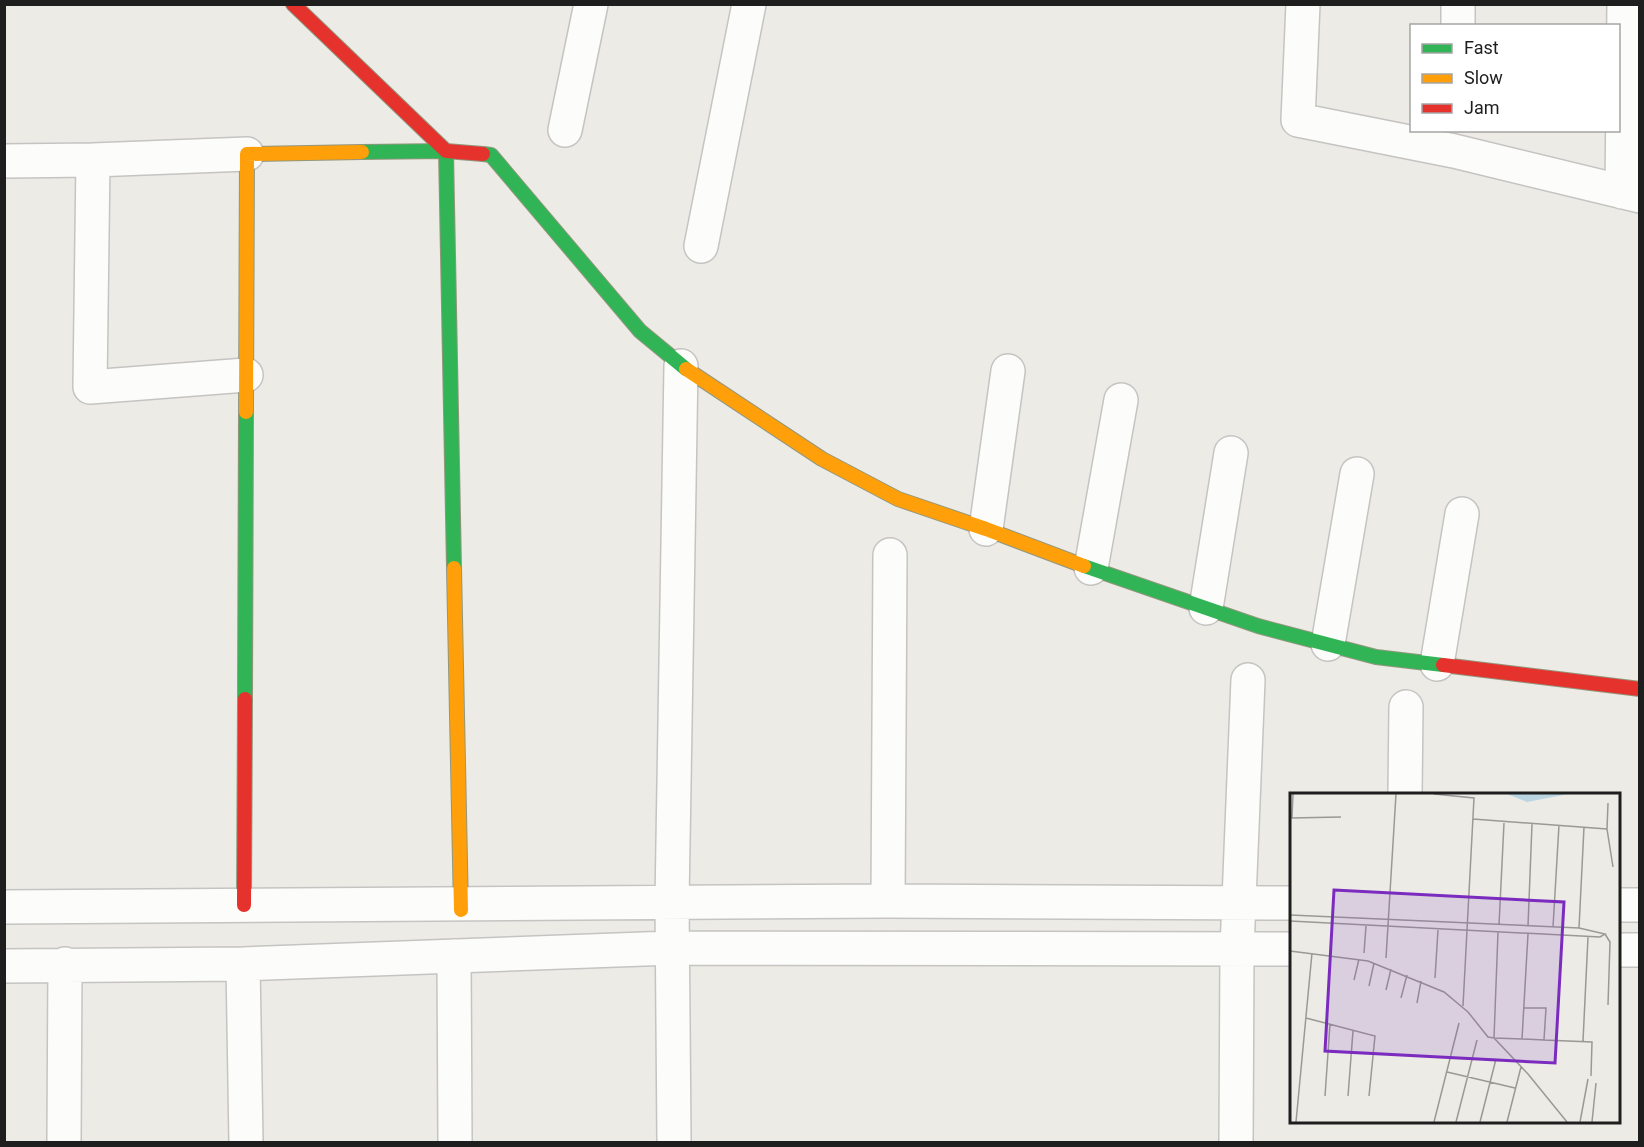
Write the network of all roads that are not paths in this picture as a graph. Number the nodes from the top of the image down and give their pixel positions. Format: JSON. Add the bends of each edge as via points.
{"nodes":[{"id":1,"x":293,"y":4,"type":"edge"},
{"id":2,"x":591,"y":4,"type":"edge"},
{"id":3,"x":748,"y":4,"type":"edge"},
{"id":4,"x":1303,"y":4,"type":"edge"},
{"id":5,"x":1458,"y":4,"type":"edge"},
{"id":6,"x":1624,"y":4,"type":"edge"},
{"id":7,"x":1458,"y":24,"type":"edge"},
{"id":8,"x":565,"y":130,"type":"dead end"},
{"id":9,"x":1454,"y":141,"type":"edge"},
{"id":10,"x":446,"y":151,"type":"junction"},
{"id":11,"x":247,"y":154,"type":"junction"},
{"id":12,"x":93,"y":160,"type":"junction"},
{"id":13,"x":4,"y":161,"type":"edge"},
{"id":14,"x":1631,"y":194,"type":"edge"},
{"id":15,"x":701,"y":246,"type":"dead end"},
{"id":16,"x":681,"y":366,"type":"junction"},
{"id":17,"x":1008,"y":372,"type":"dead end"},
{"id":18,"x":246,"y":375,"type":"junction"},
{"id":19,"x":1121,"y":400,"type":"dead end"},
{"id":20,"x":1231,"y":453,"type":"dead end"},
{"id":21,"x":1357,"y":474,"type":"dead end"},
{"id":22,"x":1462,"y":514,"type":"dead end"},
{"id":23,"x":986,"y":529,"type":"junction"},
{"id":24,"x":890,"y":555,"type":"dead end"},
{"id":25,"x":1091,"y":568,"type":"junction"},
{"id":26,"x":1206,"y":608,"type":"junction"},
{"id":27,"x":1328,"y":644,"type":"junction"},
{"id":28,"x":1437,"y":663,"type":"junction"},
{"id":29,"x":1248,"y":680,"type":"dead end"},
{"id":30,"x":1640,"y":689,"type":"edge"},
{"id":31,"x":1406,"y":707,"type":"dead end"},
{"id":32,"x":1405,"y":793,"type":"edge"},
{"id":33,"x":888,"y":901,"type":"junction"},
{"id":34,"x":672,"y":902,"type":"junction"},
{"id":35,"x":1240,"y":903,"type":"junction"},
{"id":36,"x":1290,"y":903,"type":"edge"},
{"id":37,"x":244,"y":905,"type":"junction"},
{"id":38,"x":1620,"y":905,"type":"edge"},
{"id":39,"x":1640,"y":905,"type":"edge"},
{"id":40,"x":460,"y":907,"type":"junction"},
{"id":41,"x":4,"y":908,"type":"edge"},
{"id":42,"x":671,"y":948,"type":"junction"},
{"id":43,"x":1237,"y":949,"type":"junction"},
{"id":44,"x":1290,"y":949,"type":"edge"},
{"id":45,"x":1620,"y":950,"type":"edge"},
{"id":46,"x":1640,"y":950,"type":"edge"},
{"id":47,"x":454,"y":956,"type":"junction"},
{"id":48,"x":65,"y":964,"type":"junction"},
{"id":49,"x":243,"y":964,"type":"junction"},
{"id":50,"x":4,"y":966,"type":"edge"},
{"id":51,"x":64,"y":1143,"type":"edge"},
{"id":52,"x":246,"y":1143,"type":"edge"},
{"id":53,"x":455,"y":1143,"type":"edge"},
{"id":54,"x":674,"y":1143,"type":"edge"},
{"id":55,"x":1236,"y":1143,"type":"edge"}],
"edges":[{"from":1,"to":10,"type":"street"},
{"from":2,"to":8,"type":"street"},
{"from":3,"to":15,"type":"street"},
{"from":4,"to":9,"type":"street","via":[[1298,120]]},
{"from":5,"to":7,"type":"street"},
{"from":6,"to":14,"type":"street"},
{"from":9,"to":14,"type":"street"},
{"from":10,"to":11,"type":"street"},
{"from":10,"to":16,"type":"street","via":[[491,154],[640,331]]},
{"from":10,"to":40,"type":"street"},
{"from":11,"to":12,"type":"street"},
{"from":11,"to":18,"type":"street"},
{"from":12,"to":13,"type":"street"},
{"from":12,"to":18,"type":"street","via":[[90,387]]},
{"from":16,"to":23,"type":"street","via":[[822,459],[898,499]]},
{"from":16,"to":34,"type":"street"},
{"from":17,"to":23,"type":"street"},
{"from":18,"to":37,"type":"street"},
{"from":19,"to":25,"type":"street"},
{"from":20,"to":26,"type":"street"},
{"from":21,"to":27,"type":"street"},
{"from":22,"to":28,"type":"street"},
{"from":23,"to":25,"type":"street"},
{"from":24,"to":33,"type":"street"},
{"from":25,"to":26,"type":"street"},
{"from":26,"to":27,"type":"street"},
{"from":27,"to":28,"type":"street","via":[[1376,657]]},
{"from":28,"to":30,"type":"street"},
{"from":29,"to":35,"type":"street"},
{"from":31,"to":32,"type":"street"},
{"from":33,"to":34,"type":"street"},
{"from":33,"to":35,"type":"street"},
{"from":34,"to":40,"type":"street"},
{"from":34,"to":42,"type":"street"},
{"from":35,"to":36,"type":"street"},
{"from":35,"to":43,"type":"street"},
{"from":37,"to":40,"type":"street"},
{"from":37,"to":41,"type":"street"},
{"from":38,"to":39,"type":"street"},
{"from":42,"to":43,"type":"street"},
{"from":42,"to":47,"type":"street"},
{"from":42,"to":54,"type":"street"},
{"from":43,"to":44,"type":"street"},
{"from":43,"to":55,"type":"street"},
{"from":45,"to":46,"type":"street"},
{"from":47,"to":49,"type":"street"},
{"from":47,"to":53,"type":"street"},
{"from":48,"to":49,"type":"street"},
{"from":48,"to":50,"type":"street"},
{"from":48,"to":51,"type":"street"},
{"from":49,"to":52,"type":"street"}]}
